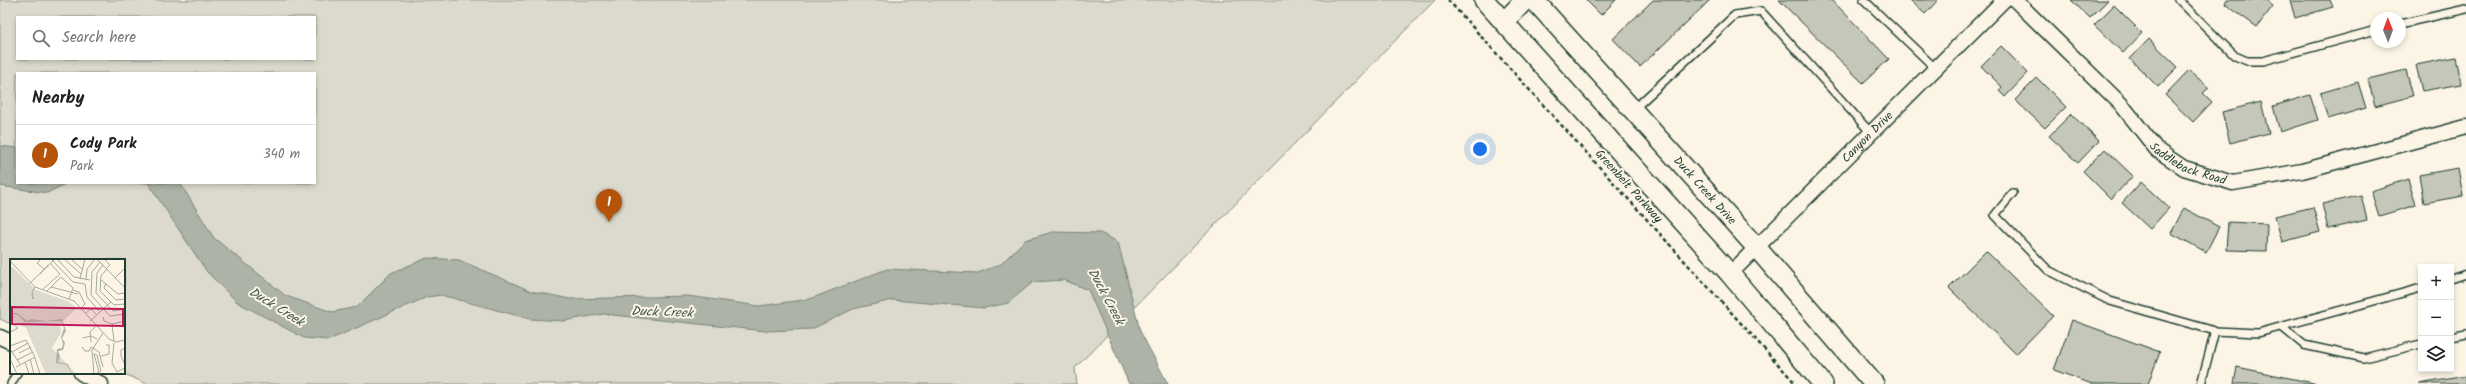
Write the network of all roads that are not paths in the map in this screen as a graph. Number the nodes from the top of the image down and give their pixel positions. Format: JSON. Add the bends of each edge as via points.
{"nodes":[{"id":1,"x":1484,"y":0,"type":"edge"},
{"id":2,"x":1525,"y":0,"type":"edge"},
{"id":3,"x":1534,"y":0,"type":"edge"},
{"id":4,"x":1864,"y":0,"type":"edge"},
{"id":5,"x":2004,"y":0,"type":"edge"},
{"id":6,"x":2015,"y":0,"type":"edge"},
{"id":7,"x":2179,"y":0,"type":"edge"},
{"id":8,"x":2466,"y":8,"type":"edge"},
{"id":9,"x":1504,"y":22,"type":"junction"},
{"id":10,"x":2406,"y":23,"type":"edge"},
{"id":11,"x":2370,"y":32,"type":"edge"},
{"id":12,"x":1935,"y":68,"type":"junction"},
{"id":13,"x":1633,"y":110,"type":"junction"},
{"id":14,"x":2466,"y":127,"type":"edge"},
{"id":15,"x":1871,"y":133,"type":"junction"},
{"id":16,"x":2013,"y":192,"type":"dead end"},
{"id":17,"x":1756,"y":247,"type":"junction"},
{"id":18,"x":1730,"y":274,"type":"junction"},
{"id":19,"x":2466,"y":274,"type":"edge"},
{"id":20,"x":2454,"y":278,"type":"edge"},
{"id":21,"x":2418,"y":289,"type":"edge"},
{"id":22,"x":2283,"y":328,"type":"junction"},
{"id":23,"x":2215,"y":330,"type":"junction"},
{"id":24,"x":2466,"y":334,"type":"edge"},
{"id":25,"x":2454,"y":336,"type":"edge"},
{"id":26,"x":0,"y":337,"type":"edge"},
{"id":27,"x":10,"y":342,"type":"edge"},
{"id":28,"x":2418,"y":345,"type":"edge"},
{"id":29,"x":16,"y":374,"type":"edge"},
{"id":30,"x":83,"y":374,"type":"edge"},
{"id":31,"x":11,"y":384,"type":"edge"},
{"id":32,"x":100,"y":384,"type":"edge"},
{"id":33,"x":1823,"y":384,"type":"edge"},
{"id":34,"x":1874,"y":384,"type":"edge"},
{"id":35,"x":2201,"y":384,"type":"edge"}],
"edges":[{"from":1,"to":9,"type":"main road"},
{"from":2,"to":9,"type":"main road"},
{"from":3,"to":13,"type":"main road","name":"Duck Creek Drive"},
{"from":4,"to":12,"type":"lane"},
{"from":5,"to":12,"type":"street","name":"Canyon Drive"},
{"from":6,"to":14,"type":"street","name":"Saddleback Road","via":[[2121,104],[2157,150],[2184,168],[2233,183],[2302,170]]},
{"from":7,"to":11,"type":"lane","via":[[2234,56],[2247,61],[2263,61]]},
{"from":8,"to":10,"type":"lane"},
{"from":9,"to":18,"type":"main road"},
{"from":12,"to":15,"type":"street","name":"Canyon Drive"},
{"from":13,"to":15,"type":"lane","via":[[1735,15],[1761,11]]},
{"from":13,"to":17,"type":"main road","name":"Duck Creek Drive"},
{"from":15,"to":17,"type":"street","name":"Canyon Drive"},
{"from":16,"to":23,"type":"lane","via":[[1995,216],[2048,270],[2110,301]]},
{"from":17,"to":18,"type":"street","name":"Canyon Drive"},
{"from":17,"to":34,"type":"main road","name":"Duck Creek Drive"},
{"from":18,"to":33,"type":"main road"},
{"from":19,"to":20,"type":"lane"},
{"from":21,"to":22,"type":"lane"},
{"from":22,"to":23,"type":"lane","via":[[2258,334]]},
{"from":22,"to":28,"type":"lane","via":[[2304,345],[2364,358]]},
{"from":23,"to":35,"type":"lane"},
{"from":24,"to":25,"type":"lane"},
{"from":26,"to":27,"type":"street"},
{"from":29,"to":31,"type":"lane"},
{"from":30,"to":32,"type":"street"}]}
